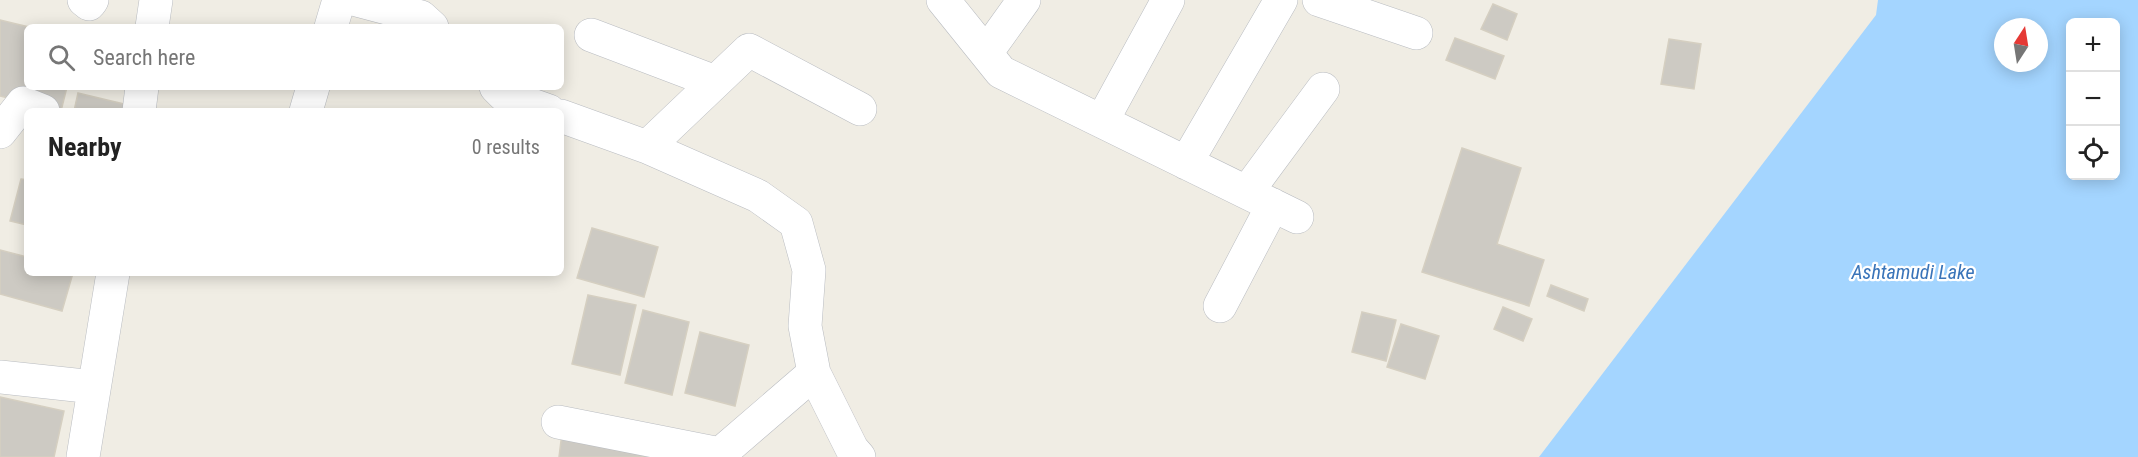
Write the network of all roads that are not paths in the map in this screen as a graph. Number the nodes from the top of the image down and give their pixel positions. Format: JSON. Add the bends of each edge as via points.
{"nodes":[{"id":1,"x":84,"y":0,"type":"edge"},
{"id":2,"x":92,"y":0,"type":"edge"},
{"id":3,"x":156,"y":0,"type":"edge"},
{"id":4,"x":339,"y":0,"type":"edge"},
{"id":5,"x":357,"y":0,"type":"edge"},
{"id":6,"x":943,"y":0,"type":"edge"},
{"id":7,"x":1024,"y":0,"type":"edge"},
{"id":8,"x":1168,"y":0,"type":"edge"},
{"id":9,"x":1281,"y":0,"type":"edge"},
{"id":10,"x":1319,"y":0,"type":"edge"},
{"id":11,"x":152,"y":24,"type":"edge"},
{"id":12,"x":332,"y":24,"type":"edge"},
{"id":13,"x":429,"y":24,"type":"edge"},
{"id":14,"x":1416,"y":33,"type":"dead end"},
{"id":15,"x":591,"y":35,"type":"dead end"},
{"id":16,"x":986,"y":53,"type":"junction"},
{"id":17,"x":715,"y":82,"type":"junction"},
{"id":18,"x":1323,"y":89,"type":"dead end"},
{"id":19,"x":142,"y":90,"type":"edge"},
{"id":20,"x":312,"y":90,"type":"edge"},
{"id":21,"x":499,"y":90,"type":"edge"},
{"id":22,"x":36,"y":108,"type":"edge"},
{"id":23,"x":139,"y":108,"type":"edge"},
{"id":24,"x":307,"y":108,"type":"edge"},
{"id":25,"x":534,"y":108,"type":"edge"},
{"id":26,"x":860,"y":109,"type":"dead end"},
{"id":27,"x":564,"y":121,"type":"edge"},
{"id":28,"x":1102,"y":121,"type":"junction"},
{"id":29,"x":0,"y":132,"type":"edge"},
{"id":30,"x":647,"y":147,"type":"junction"},
{"id":31,"x":1186,"y":162,"type":"junction"},
{"id":32,"x":1272,"y":205,"type":"junction"},
{"id":33,"x":112,"y":276,"type":"edge"},
{"id":34,"x":1220,"y":306,"type":"dead end"},
{"id":35,"x":813,"y":373,"type":"junction"},
{"id":36,"x":0,"y":377,"type":"edge"},
{"id":37,"x":94,"y":387,"type":"junction"},
{"id":38,"x":558,"y":422,"type":"dead end"},
{"id":39,"x":83,"y":457,"type":"edge"},
{"id":40,"x":860,"y":457,"type":"edge"}],
"edges":[{"from":1,"to":2,"type":"street","via":[[89,4]]},
{"from":3,"to":11,"type":"street"},
{"from":4,"to":12,"type":"street"},
{"from":5,"to":13,"type":"street","via":[[421,17]]},
{"from":6,"to":16,"type":"street"},
{"from":7,"to":16,"type":"street"},
{"from":8,"to":28,"type":"street"},
{"from":9,"to":31,"type":"street"},
{"from":10,"to":14,"type":"street"},
{"from":15,"to":17,"type":"street"},
{"from":16,"to":28,"type":"street","via":[[1001,72]]},
{"from":17,"to":26,"type":"street","via":[[749,50]]},
{"from":17,"to":30,"type":"street"},
{"from":18,"to":32,"type":"street"},
{"from":19,"to":23,"type":"street"},
{"from":20,"to":24,"type":"street"},
{"from":21,"to":25,"type":"street"},
{"from":22,"to":29,"type":"street","via":[[23,103]]},
{"from":27,"to":30,"type":"street"},
{"from":28,"to":31,"type":"street"},
{"from":30,"to":35,"type":"street","via":[[758,196],[796,223],[809,270],[805,326]]},
{"from":31,"to":32,"type":"street"},
{"from":32,"to":34,"type":"street"},
{"from":33,"to":37,"type":"street"},
{"from":35,"to":38,"type":"street","via":[[720,454]]},
{"from":35,"to":40,"type":"street","via":[[852,449]]},
{"from":36,"to":37,"type":"street"},
{"from":37,"to":39,"type":"street"}]}
